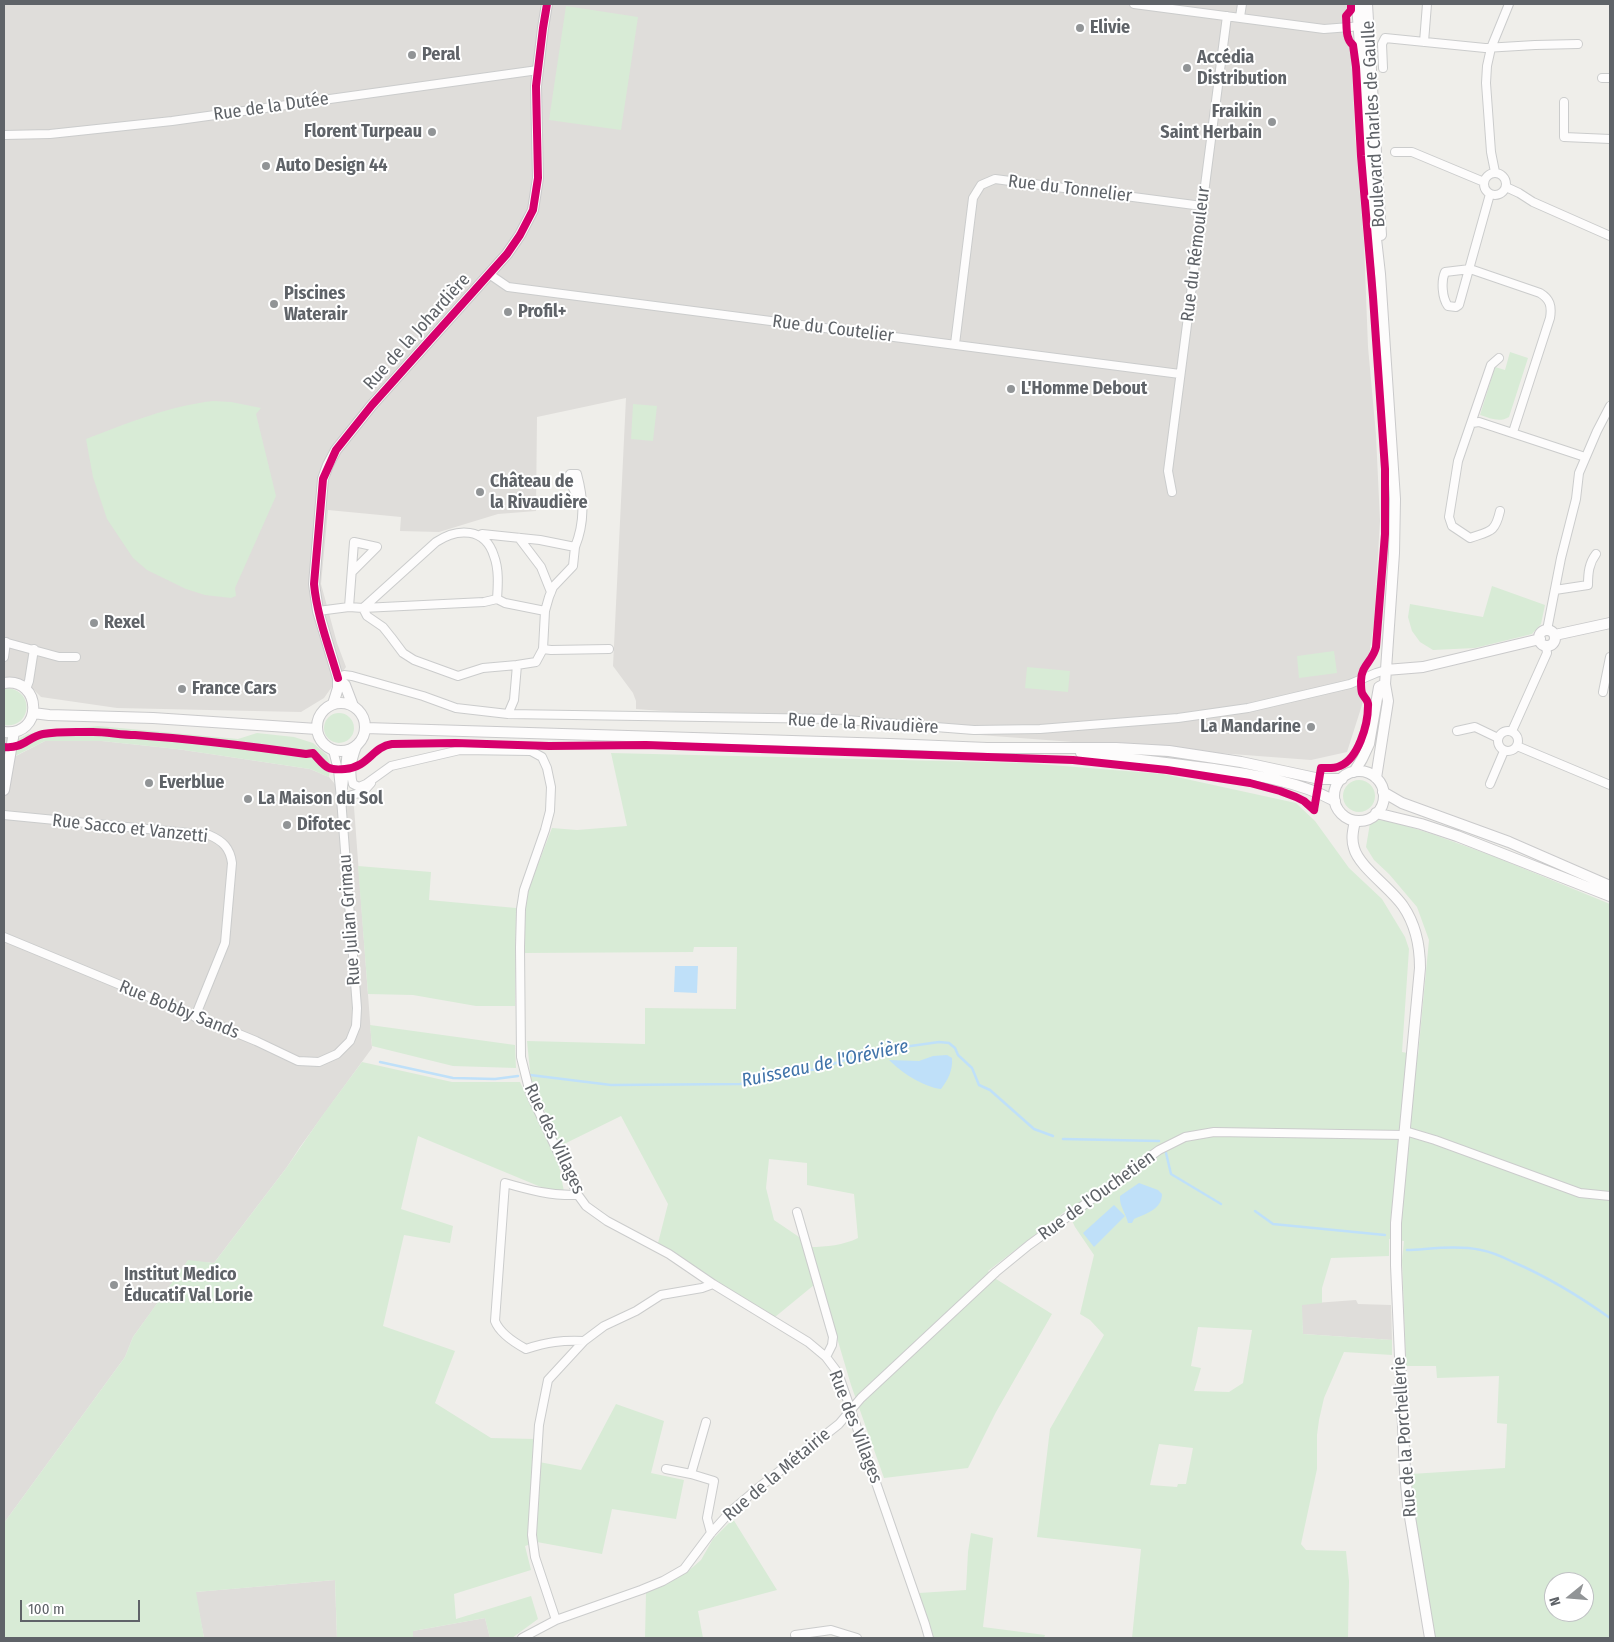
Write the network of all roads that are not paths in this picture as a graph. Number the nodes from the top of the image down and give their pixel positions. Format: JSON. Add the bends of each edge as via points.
{"nodes":[{"id":1,"x":547,"y":4,"type":"edge"},
{"id":2,"x":1134,"y":4,"type":"edge"},
{"id":3,"x":1242,"y":4,"type":"edge"},
{"id":4,"x":1357,"y":4,"type":"edge"},
{"id":5,"x":1367,"y":4,"type":"edge"},
{"id":6,"x":1427,"y":4,"type":"edge"},
{"id":7,"x":1509,"y":4,"type":"edge"},
{"id":8,"x":1227,"y":16,"type":"junction"},
{"id":9,"x":1240,"y":17,"type":"junction"},
{"id":10,"x":1363,"y":26,"type":"junction"},
{"id":11,"x":1424,"y":42,"type":"junction"},
{"id":12,"x":1578,"y":44,"type":"dead end"},
{"id":13,"x":1491,"y":48,"type":"junction"},
{"id":14,"x":1383,"y":68,"type":"dead end"},
{"id":15,"x":538,"y":70,"type":"junction"},
{"id":16,"x":1564,"y":102,"type":"dead end"},
{"id":17,"x":4,"y":135,"type":"edge"},
{"id":18,"x":1610,"y":139,"type":"edge"},
{"id":19,"x":1395,"y":152,"type":"dead end"},
{"id":20,"x":1496,"y":172,"type":"junction"},
{"id":21,"x":1484,"y":182,"type":"junction"},
{"id":22,"x":1506,"y":187,"type":"junction"},
{"id":23,"x":1490,"y":194,"type":"junction"},
{"id":24,"x":1202,"y":206,"type":"junction"},
{"id":25,"x":1610,"y":235,"type":"edge"},
{"id":26,"x":1470,"y":269,"type":"junction"},
{"id":27,"x":489,"y":274,"type":"junction"},
{"id":28,"x":955,"y":344,"type":"junction"},
{"id":29,"x":1499,"y":358,"type":"dead end"},
{"id":30,"x":1180,"y":374,"type":"junction"},
{"id":31,"x":1610,"y":406,"type":"edge"},
{"id":32,"x":1472,"y":423,"type":"junction"},
{"id":33,"x":1513,"y":432,"type":"junction"},
{"id":34,"x":1585,"y":457,"type":"junction"},
{"id":35,"x":1172,"y":492,"type":"dead end"},
{"id":36,"x":584,"y":505,"type":"dead end"},
{"id":37,"x":1500,"y":511,"type":"dead end"},
{"id":38,"x":480,"y":535,"type":"junction"},
{"id":39,"x":520,"y":538,"type":"junction"},
{"id":40,"x":575,"y":547,"type":"junction"},
{"id":41,"x":1596,"y":554,"type":"dead end"},
{"id":42,"x":352,"y":572,"type":"dead end"},
{"id":43,"x":1555,"y":590,"type":"junction"},
{"id":44,"x":551,"y":592,"type":"junction"},
{"id":45,"x":497,"y":599,"type":"junction"},
{"id":46,"x":349,"y":607,"type":"junction"},
{"id":47,"x":362,"y":608,"type":"junction"},
{"id":48,"x":318,"y":611,"type":"junction"},
{"id":49,"x":545,"y":612,"type":"junction"},
{"id":50,"x":1610,"y":622,"type":"edge"},
{"id":51,"x":1551,"y":632,"type":"junction"},
{"id":52,"x":5,"y":642,"type":"edge"},
{"id":53,"x":1543,"y":642,"type":"junction"},
{"id":54,"x":34,"y":649,"type":"junction"},
{"id":55,"x":544,"y":649,"type":"junction"},
{"id":56,"x":609,"y":649,"type":"dead end"},
{"id":57,"x":4,"y":656,"type":"edge"},
{"id":58,"x":76,"y":657,"type":"dead end"},
{"id":59,"x":1610,"y":657,"type":"edge"},
{"id":60,"x":517,"y":665,"type":"junction"},
{"id":61,"x":1386,"y":670,"type":"junction"},
{"id":62,"x":338,"y":678,"type":"junction"},
{"id":63,"x":4,"y":683,"type":"edge"},
{"id":64,"x":1385,"y":684,"type":"junction"},
{"id":65,"x":26,"y":689,"type":"junction"},
{"id":66,"x":1603,"y":692,"type":"dead end"},
{"id":67,"x":333,"y":704,"type":"junction"},
{"id":68,"x":353,"y":706,"type":"junction"},
{"id":69,"x":33,"y":713,"type":"junction"},
{"id":70,"x":508,"y":714,"type":"junction"},
{"id":71,"x":365,"y":728,"type":"junction"},
{"id":72,"x":317,"y":729,"type":"junction"},
{"id":73,"x":1457,"y":731,"type":"dead end"},
{"id":74,"x":1512,"y":731,"type":"junction"},
{"id":75,"x":9,"y":732,"type":"edge"},
{"id":76,"x":1498,"y":738,"type":"junction"},
{"id":77,"x":358,"y":744,"type":"junction"},
{"id":78,"x":1517,"y":746,"type":"junction"},
{"id":79,"x":1025,"y":748,"type":"junction"},
{"id":80,"x":333,"y":750,"type":"junction"},
{"id":81,"x":347,"y":750,"type":"junction"},
{"id":82,"x":1504,"y":751,"type":"junction"},
{"id":83,"x":1354,"y":772,"type":"junction"},
{"id":84,"x":375,"y":778,"type":"junction"},
{"id":85,"x":1342,"y":778,"type":"junction"},
{"id":86,"x":1376,"y":778,"type":"junction"},
{"id":87,"x":1490,"y":784,"type":"dead end"},
{"id":88,"x":1610,"y":785,"type":"edge"},
{"id":89,"x":4,"y":790,"type":"edge"},
{"id":90,"x":1383,"y":792,"type":"junction"},
{"id":91,"x":342,"y":798,"type":"junction"},
{"id":92,"x":1335,"y":801,"type":"junction"},
{"id":93,"x":1376,"y":814,"type":"junction"},
{"id":94,"x":4,"y":815,"type":"edge"},
{"id":95,"x":1354,"y":821,"type":"junction"},
{"id":96,"x":1610,"y":886,"type":"edge"},
{"id":97,"x":1610,"y":896,"type":"edge"},
{"id":98,"x":4,"y":937,"type":"edge"},
{"id":99,"x":195,"y":1017,"type":"junction"},
{"id":100,"x":350,"y":1041,"type":"joint"},
{"id":101,"x":1405,"y":1133,"type":"junction"},
{"id":102,"x":578,"y":1195,"type":"junction"},
{"id":103,"x":1610,"y":1196,"type":"edge"},
{"id":104,"x":797,"y":1212,"type":"dead end"},
{"id":105,"x":714,"y":1284,"type":"junction"},
{"id":106,"x":584,"y":1341,"type":"junction"},
{"id":107,"x":826,"y":1357,"type":"junction"},
{"id":108,"x":852,"y":1409,"type":"junction"},
{"id":109,"x":706,"y":1422,"type":"dead end"},
{"id":110,"x":666,"y":1469,"type":"dead end"},
{"id":111,"x":691,"y":1474,"type":"junction"},
{"id":112,"x":711,"y":1533,"type":"junction"},
{"id":113,"x":556,"y":1620,"type":"junction"},
{"id":114,"x":795,"y":1635,"type":"dead end"},
{"id":115,"x":522,"y":1638,"type":"edge"},
{"id":116,"x":857,"y":1638,"type":"edge"},
{"id":117,"x":929,"y":1638,"type":"edge"},
{"id":118,"x":1430,"y":1638,"type":"edge"}],
"edges":[{"from":1,"to":15,"type":"street","name":"Rue de la Johardière"},
{"from":2,"to":8,"type":"street"},
{"from":3,"to":9,"type":"street"},
{"from":4,"to":10,"type":"street","name":"Boulevard Charles de Gaulle"},
{"from":5,"to":10,"type":"street","name":"Boulevard Charles de Gaulle"},
{"from":6,"to":11,"type":"street"},
{"from":7,"to":13,"type":"street"},
{"from":8,"to":9,"type":"street"},
{"from":8,"to":24,"type":"street","name":"Rue du Rémouleur"},
{"from":9,"to":10,"type":"street","via":[[1324,29]]},
{"from":10,"to":61,"type":"street","name":"Boulevard Charles de Gaulle","via":[[1379,192],[1380,274],[1395,499]]},
{"from":11,"to":13,"type":"street"},
{"from":11,"to":14,"type":"street","via":[[1385,38],[1382,44]]},
{"from":12,"to":13,"type":"street"},
{"from":13,"to":20,"type":"street","via":[[1486,83],[1491,152]]},
{"from":15,"to":17,"type":"street","name":"Rue de la Dutée","via":[[172,121],[50,134]]},
{"from":15,"to":27,"type":"street","name":"Rue de la Johardière","via":[[538,178],[533,210],[516,241]]},
{"from":16,"to":18,"type":"street","via":[[1564,137]]},
{"from":19,"to":21,"type":"street","via":[[1412,152]]},
{"from":20,"to":21,"type":"street","via":[[1486,176]]},
{"from":20,"to":22,"type":"street","via":[[1505,178]]},
{"from":21,"to":23,"type":"street"},
{"from":22,"to":23,"type":"street","via":[[1501,194]]},
{"from":22,"to":25,"type":"street"},
{"from":23,"to":26,"type":"street"},
{"from":24,"to":28,"type":"street","name":"Rue du Tonnelier","via":[[995,180],[981,185],[973,198]]},
{"from":24,"to":30,"type":"street","name":"Rue du Rémouleur"},
{"from":26,"to":26,"type":"street","via":[[1459,305],[1448,306],[1444,300],[1445,272]]},
{"from":26,"to":33,"type":"street","via":[[1540,293],[1550,302],[1550,318]]},
{"from":27,"to":28,"type":"street","name":"Rue du Coutelier","via":[[508,287]]},
{"from":27,"to":48,"type":"street","name":"Rue de la Johardière","via":[[336,450],[323,480],[314,584]]},
{"from":28,"to":30,"type":"street","name":"Rue du Coutelier"},
{"from":29,"to":32,"type":"street","via":[[1491,365]]},
{"from":30,"to":35,"type":"street","name":"Rue du Rémouleur","via":[[1168,471]]},
{"from":31,"to":34,"type":"street"},
{"from":32,"to":33,"type":"street","via":[[1480,422]]},
{"from":32,"to":37,"type":"street","via":[[1458,461],[1449,517],[1452,526],[1470,538],[1494,529]]},
{"from":33,"to":34,"type":"street"},
{"from":34,"to":43,"type":"street"},
{"from":36,"to":40,"type":"street","via":[[582,528]]},
{"from":38,"to":39,"type":"street"},
{"from":38,"to":45,"type":"street","via":[[494,554]]},
{"from":38,"to":47,"type":"street","via":[[456,533],[436,542]]},
{"from":39,"to":40,"type":"street"},
{"from":39,"to":44,"type":"street","via":[[541,567]]},
{"from":40,"to":44,"type":"street","via":[[572,566]]},
{"from":41,"to":43,"type":"street","via":[[1588,571],[1588,584]]},
{"from":42,"to":46,"type":"street"},
{"from":43,"to":51,"type":"street"},
{"from":44,"to":49,"type":"street"},
{"from":45,"to":47,"type":"street"},
{"from":45,"to":49,"type":"street"},
{"from":46,"to":47,"type":"street"},
{"from":46,"to":48,"type":"street"},
{"from":47,"to":60,"type":"street","via":[[367,616],[383,627],[403,653],[414,660],[458,676],[483,668]]},
{"from":48,"to":62,"type":"street","name":"Rue de la Johardière"},
{"from":49,"to":55,"type":"street"},
{"from":50,"to":51,"type":"street"},
{"from":51,"to":53,"type":"street","via":[[1555,639],[1552,644]]},
{"from":52,"to":54,"type":"street"},
{"from":52,"to":57,"type":"street"},
{"from":53,"to":61,"type":"street","via":[[1424,667]]},
{"from":53,"to":74,"type":"street","via":[[1547,653]]},
{"from":54,"to":58,"type":"street","via":[[59,657]]},
{"from":54,"to":65,"type":"street"},
{"from":55,"to":56,"type":"street"},
{"from":55,"to":60,"type":"street","via":[[536,662]]},
{"from":59,"to":66,"type":"street"},
{"from":60,"to":70,"type":"street","via":[[514,700]]},
{"from":61,"to":64,"type":"street","name":"Boulevard Charles de Gaulle"},
{"from":61,"to":70,"type":"street","name":"Rue de la Rivaudière","via":[[1350,684],[1229,711],[1040,729],[974,730],[833,720]]},
{"from":62,"to":67,"type":"street","name":"Rue de la Johardière"},
{"from":62,"to":68,"type":"street","name":"Rue de la Johardière","via":[[345,685]]},
{"from":62,"to":70,"type":"street","name":"Rue de la Rivaudière","via":[[352,676],[456,708]]},
{"from":63,"to":65,"type":"street","via":[[15,683]]},
{"from":64,"to":83,"type":"street","via":[[1380,687],[1367,750]]},
{"from":64,"to":86,"type":"street","via":[[1388,700]]},
{"from":65,"to":69,"type":"street","via":[[33,700]]},
{"from":67,"to":68,"type":"street"},
{"from":67,"to":72,"type":"street","via":[[322,711]]},
{"from":68,"to":71,"type":"street","via":[[361,713]]},
{"from":69,"to":72,"type":"street"},
{"from":69,"to":75,"type":"street","via":[[25,727]]},
{"from":71,"to":77,"type":"street"},
{"from":71,"to":79,"type":"street"},
{"from":72,"to":80,"type":"street","via":[[322,742]]},
{"from":73,"to":76,"type":"street","via":[[1475,727]]},
{"from":74,"to":76,"type":"street","via":[[1504,731]]},
{"from":74,"to":78,"type":"street","via":[[1518,737]]},
{"from":75,"to":89,"type":"street"},
{"from":76,"to":82,"type":"street","via":[[1498,745]]},
{"from":77,"to":81,"type":"street"},
{"from":77,"to":84,"type":"street","via":[[352,768],[353,784],[359,787]]},
{"from":78,"to":82,"type":"street","via":[[1511,751]]},
{"from":78,"to":88,"type":"street"},
{"from":79,"to":85,"type":"street","via":[[1169,751],[1320,779]]},
{"from":79,"to":92,"type":"street","via":[[1237,773],[1295,785]]},
{"from":80,"to":81,"type":"street"},
{"from":80,"to":91,"type":"street","name":"Rue Julian Grimau"},
{"from":81,"to":91,"type":"street","name":"Rue Julian Grimau"},
{"from":82,"to":87,"type":"street"},
{"from":83,"to":85,"type":"street"},
{"from":83,"to":86,"type":"street","via":[[1362,771]]},
{"from":84,"to":91,"type":"street","via":[[363,792]]},
{"from":84,"to":102,"type":"street","name":"Rue des Villages","via":[[391,766],[460,750],[531,751],[542,757],[551,787],[550,811],[524,890],[520,947],[521,1057],[530,1093]]},
{"from":85,"to":92,"type":"street","via":[[1336,785]]},
{"from":86,"to":90,"type":"street"},
{"from":90,"to":93,"type":"street","via":[[1383,803]]},
{"from":90,"to":96,"type":"street","via":[[1416,809],[1509,842]]},
{"from":91,"to":100,"type":"street","name":"Rue Julian Grimau","via":[[357,1008],[356,1026]]},
{"from":92,"to":95,"type":"street","via":[[1339,811]]},
{"from":93,"to":95,"type":"street"},
{"from":93,"to":97,"type":"street","via":[[1457,836]]},
{"from":94,"to":99,"type":"street","name":"Rue Sacco et Vanzetti","via":[[209,835],[226,846],[232,863],[225,943]]},
{"from":95,"to":101,"type":"street","name":"Rue de la Porchellerie","via":[[1355,852],[1403,906],[1419,944],[1420,968]]},
{"from":98,"to":99,"type":"street","name":"Rue Bobby Sands"},
{"from":99,"to":100,"type":"street","name":"Rue Bobby Sands","via":[[298,1061],[319,1062],[337,1054]]},
{"from":101,"to":103,"type":"street","name":"Rue de l'Ouchetien","via":[[1435,1140],[1580,1193]]},
{"from":101,"to":108,"type":"street","name":"Rue de l'Ouchetien","via":[[1214,1132],[1185,1137],[1159,1150],[1029,1245],[996,1272]]},
{"from":101,"to":118,"type":"street","name":"Rue de la Porchellerie","via":[[1396,1235],[1400,1378],[1407,1488]]},
{"from":102,"to":105,"type":"street","name":"Rue des Villages","via":[[586,1206],[607,1221],[669,1254]]},
{"from":102,"to":106,"type":"street","via":[[533,1191],[505,1183],[495,1321],[498,1328],[526,1348],[560,1340]]},
{"from":104,"to":107,"type":"street","via":[[833,1337]]},
{"from":105,"to":106,"type":"street","via":[[661,1295],[604,1326]]},
{"from":105,"to":107,"type":"street","name":"Rue des Villages","via":[[808,1342]]},
{"from":106,"to":113,"type":"street","via":[[548,1380],[539,1425],[532,1535],[535,1557]]},
{"from":107,"to":108,"type":"street","name":"Rue des Villages","via":[[838,1373]]},
{"from":108,"to":112,"type":"street","name":"Rue de la Métairie","via":[[839,1424],[731,1511]]},
{"from":108,"to":117,"type":"street","name":"Rue des Villages"},
{"from":109,"to":111,"type":"street"},
{"from":110,"to":111,"type":"street"},
{"from":111,"to":112,"type":"street","via":[[714,1481],[707,1518]]},
{"from":112,"to":113,"type":"street","name":"Rue de la Métairie","via":[[684,1569],[648,1587]]},
{"from":113,"to":115,"type":"street","name":"Rue de la Métairie"},
{"from":114,"to":116,"type":"street","via":[[831,1630]]}]}
